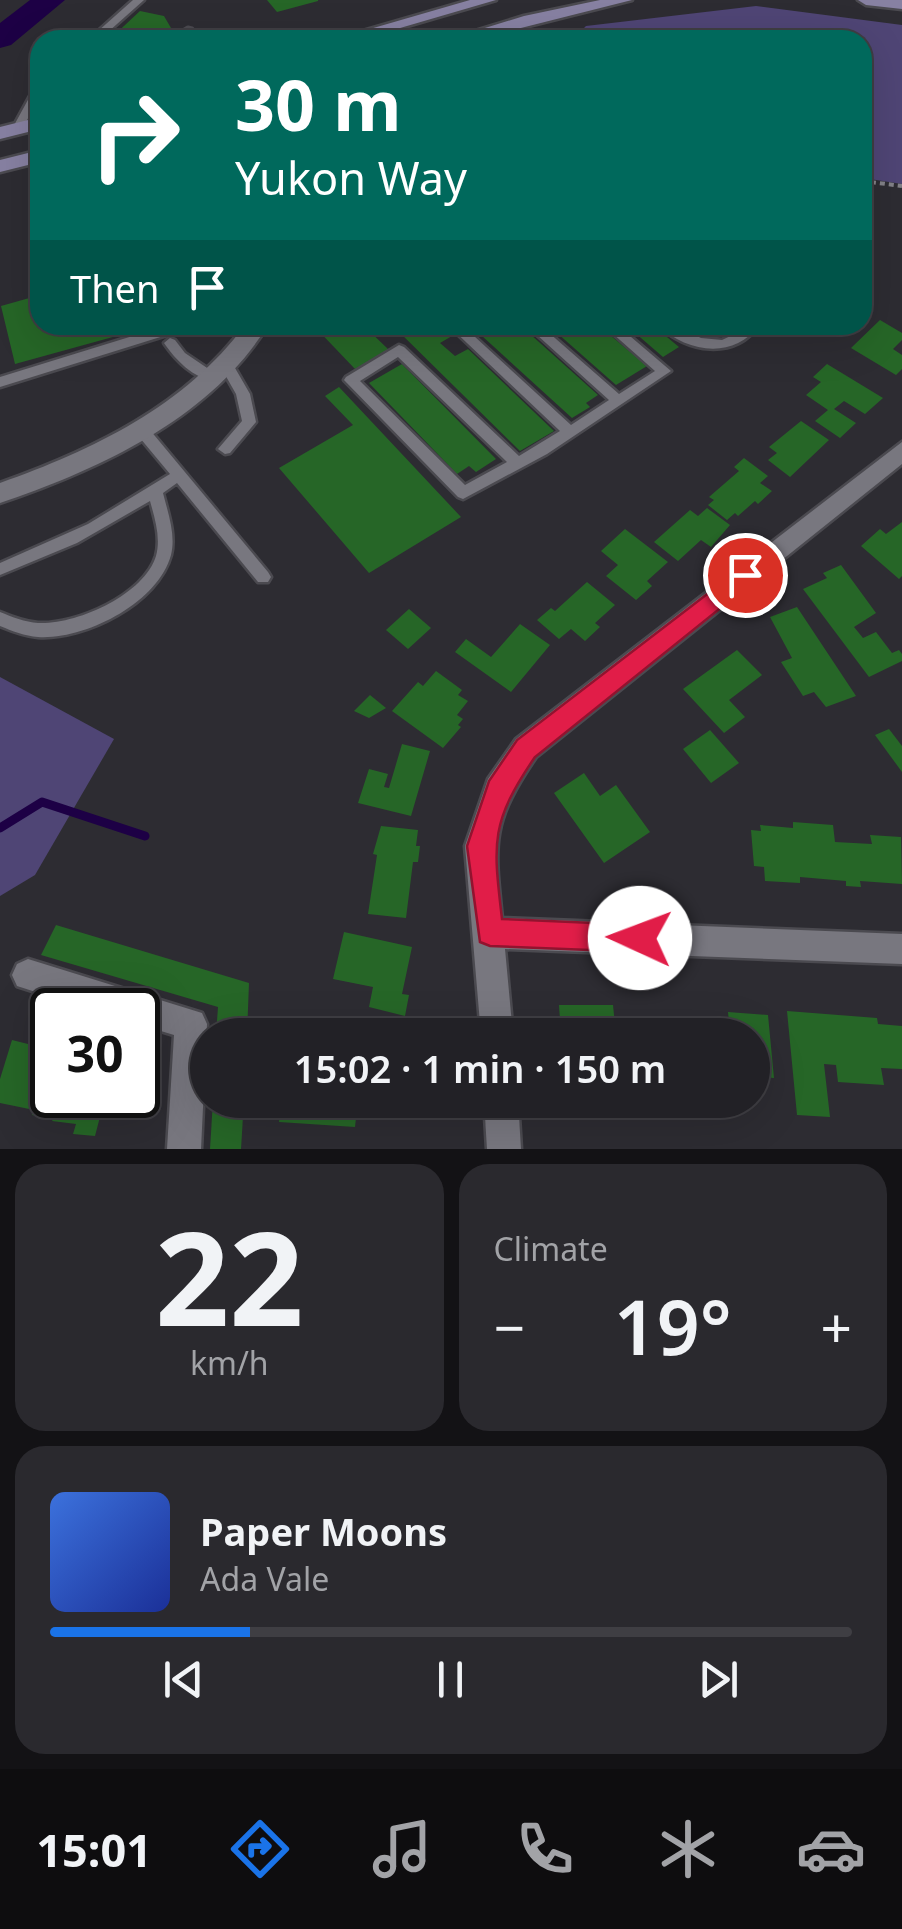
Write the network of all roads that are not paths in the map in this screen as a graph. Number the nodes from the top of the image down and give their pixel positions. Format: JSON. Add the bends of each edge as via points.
{"nodes":[{"id":1,"x":139,"y":0,"type":"edge"},
{"id":2,"x":624,"y":0,"type":"edge"},
{"id":3,"x":866,"y":0,"type":"edge"},
{"id":4,"x":482,"y":1,"type":"edge"},
{"id":5,"x":902,"y":4,"type":"edge"},
{"id":6,"x":105,"y":30,"type":"edge"},
{"id":7,"x":376,"y":30,"type":"edge"},
{"id":8,"x":502,"y":30,"type":"edge"},
{"id":9,"x":30,"y":101,"type":"edge"},
{"id":10,"x":8,"y":131,"type":"edge"},
{"id":11,"x":30,"y":158,"type":"edge"},
{"id":12,"x":0,"y":166,"type":"edge"},
{"id":13,"x":251,"y":335,"type":"edge"},
{"id":14,"x":465,"y":335,"type":"edge"},
{"id":15,"x":543,"y":335,"type":"edge"},
{"id":16,"x":621,"y":335,"type":"edge"},
{"id":17,"x":682,"y":335,"type":"edge"},
{"id":18,"x":743,"y":335,"type":"edge"},
{"id":19,"x":218,"y":371,"type":"junction"},
{"id":20,"x":0,"y":382,"type":"edge"},
{"id":21,"x":618,"y":401,"type":"junction"},
{"id":22,"x":140,"y":428,"type":"junction"},
{"id":23,"x":570,"y":432,"type":"junction"},
{"id":24,"x":224,"y":450,"type":"dead end"},
{"id":25,"x":902,"y":451,"type":"edge"},
{"id":26,"x":517,"y":463,"type":"junction"},
{"id":27,"x":179,"y":475,"type":"junction"},
{"id":28,"x":155,"y":491,"type":"junction"},
{"id":29,"x":0,"y":493,"type":"edge"},
{"id":30,"x":0,"y":569,"type":"edge"},
{"id":31,"x":264,"y":577,"type":"dead end"},
{"id":32,"x":0,"y":619,"type":"edge"},
{"id":33,"x":490,"y":932,"type":"junction"},
{"id":34,"x":902,"y":949,"type":"edge"},
{"id":35,"x":28,"y":975,"type":"dead end"},
{"id":36,"x":495,"y":1018,"type":"edge"},
{"id":37,"x":502,"y":1118,"type":"edge"},
{"id":38,"x":184,"y":1149,"type":"edge"},
{"id":39,"x":504,"y":1149,"type":"edge"}],
"edges":[{"from":1,"to":6,"type":"lane"},
{"from":2,"to":8,"type":"main road"},
{"from":3,"to":5,"type":"main road"},
{"from":4,"to":7,"type":"main road"},
{"from":9,"to":10,"type":"lane"},
{"from":11,"to":12,"type":"main road"},
{"from":13,"to":19,"type":"street"},
{"from":14,"to":23,"type":"lane"},
{"from":15,"to":21,"type":"lane"},
{"from":16,"to":21,"type":"lane","via":[[664,371]]},
{"from":17,"to":18,"type":"lane","via":[[719,347]]},
{"from":19,"to":20,"type":"lane","via":[[180,356],[167,337]]},
{"from":19,"to":22,"type":"street","via":[[178,407]]},
{"from":19,"to":24,"type":"lane","via":[[243,394],[248,422]]},
{"from":21,"to":23,"type":"lane"},
{"from":22,"to":27,"type":"lane"},
{"from":22,"to":29,"type":"street"},
{"from":23,"to":26,"type":"lane"},
{"from":25,"to":33,"type":"street","via":[[526,748],[498,789],[480,846]]},
{"from":26,"to":26,"type":"lane","via":[[464,493],[350,380],[399,350]]},
{"from":27,"to":28,"type":"lane"},
{"from":27,"to":31,"type":"lane"},
{"from":28,"to":30,"type":"lane","via":[[96,530]]},
{"from":28,"to":32,"type":"lane","via":[[164,554],[126,601],[94,620],[47,630]]},
{"from":33,"to":34,"type":"street"},
{"from":33,"to":36,"type":"street"},
{"from":35,"to":38,"type":"street","via":[[191,1024]]},
{"from":37,"to":39,"type":"street"}]}
